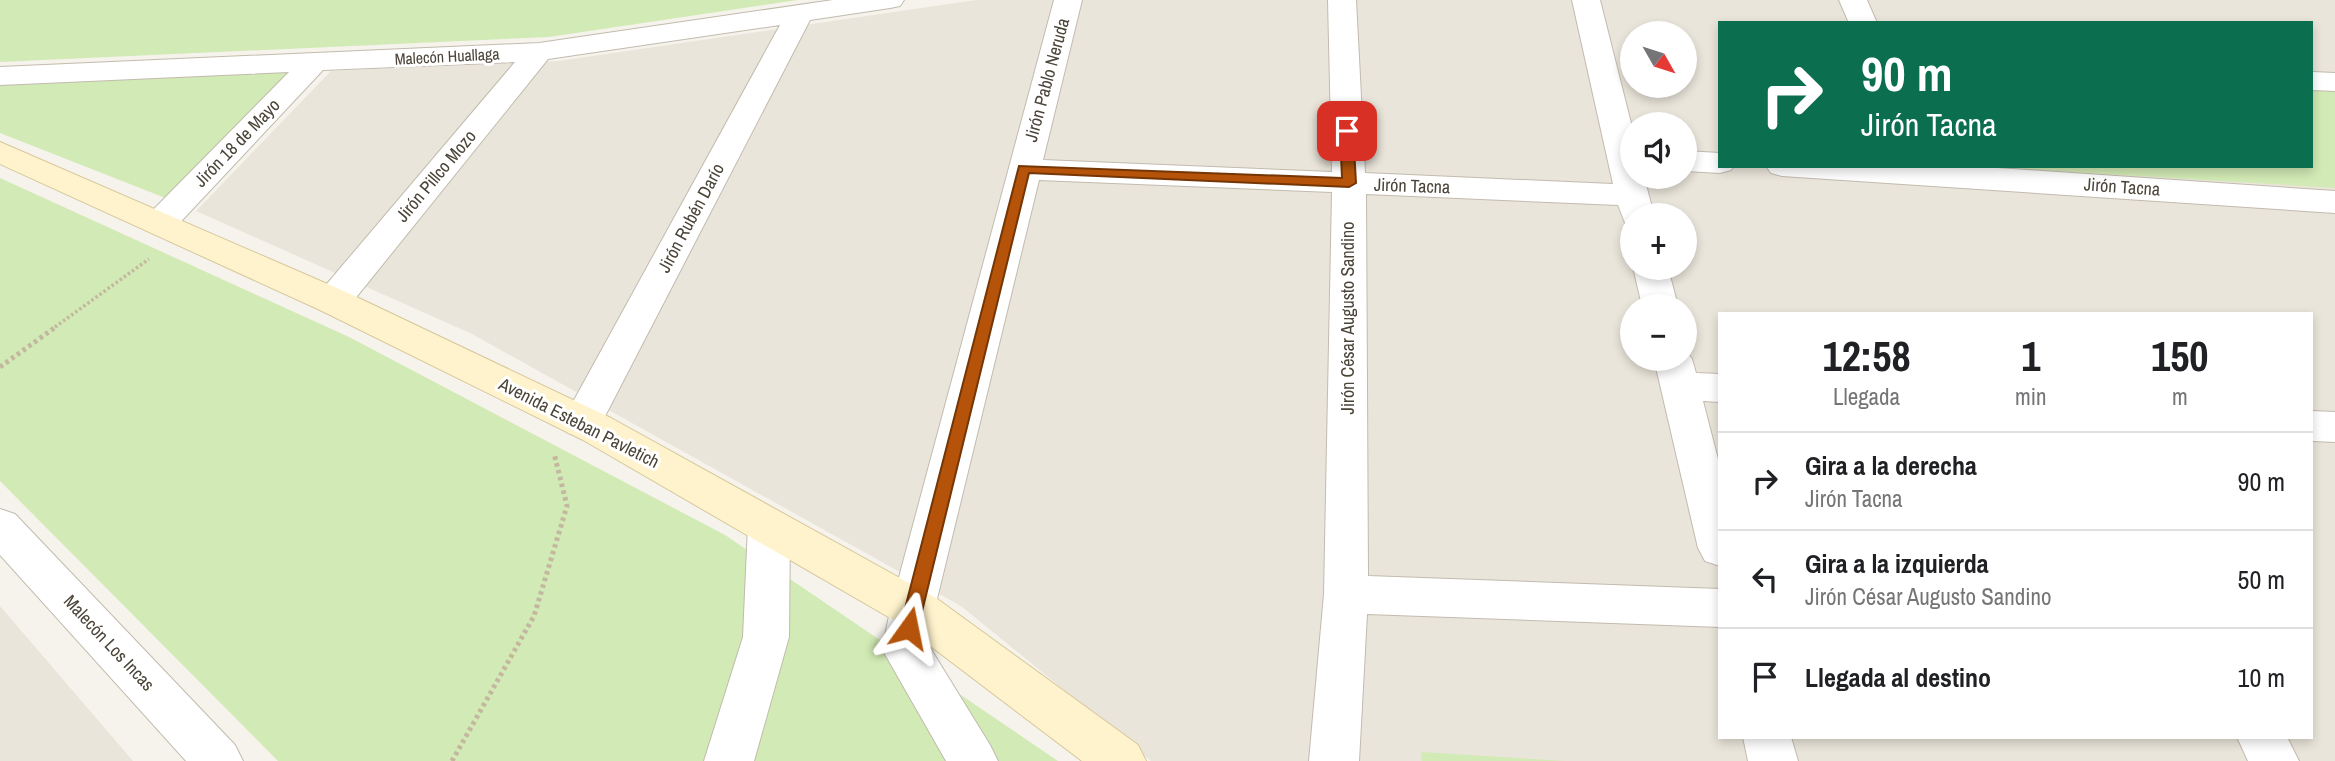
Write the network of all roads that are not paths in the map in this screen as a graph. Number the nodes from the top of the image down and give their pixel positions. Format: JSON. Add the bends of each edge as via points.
{"nodes":[{"id":1,"x":890,"y":0,"type":"edge"},
{"id":2,"x":1068,"y":0,"type":"edge"},
{"id":3,"x":1342,"y":0,"type":"edge"},
{"id":4,"x":1586,"y":0,"type":"edge"},
{"id":5,"x":1853,"y":0,"type":"edge"},
{"id":6,"x":799,"y":15,"type":"junction"},
{"id":7,"x":1862,"y":21,"type":"edge"},
{"id":8,"x":539,"y":52,"type":"junction"},
{"id":9,"x":314,"y":62,"type":"junction"},
{"id":10,"x":0,"y":76,"type":"edge"},
{"id":11,"x":2313,"y":80,"type":"edge"},
{"id":12,"x":2335,"y":82,"type":"edge"},
{"id":13,"x":1620,"y":132,"type":"edge"},
{"id":14,"x":0,"y":152,"type":"edge"},
{"id":15,"x":1697,"y":162,"type":"edge"},
{"id":16,"x":1718,"y":163,"type":"edge"},
{"id":17,"x":1856,"y":168,"type":"edge"},
{"id":18,"x":1023,"y":169,"type":"junction"},
{"id":19,"x":1931,"y":170,"type":"edge"},
{"id":20,"x":1349,"y":183,"type":"junction"},
{"id":21,"x":2335,"y":202,"type":"edge"},
{"id":22,"x":1620,"y":204,"type":"edge"},
{"id":23,"x":172,"y":229,"type":"junction"},
{"id":24,"x":333,"y":301,"type":"junction"},
{"id":25,"x":1676,"y":372,"type":"edge"},
{"id":26,"x":1718,"y":387,"type":"edge"},
{"id":27,"x":582,"y":422,"type":"junction"},
{"id":28,"x":2313,"y":426,"type":"edge"},
{"id":29,"x":2335,"y":427,"type":"edge"},
{"id":30,"x":0,"y":526,"type":"edge"},
{"id":31,"x":769,"y":526,"type":"junction"},
{"id":32,"x":1718,"y":540,"type":"edge"},
{"id":33,"x":1346,"y":594,"type":"junction"},
{"id":34,"x":913,"y":607,"type":"junction"},
{"id":35,"x":1718,"y":608,"type":"edge"},
{"id":36,"x":1768,"y":739,"type":"edge"},
{"id":37,"x":2262,"y":739,"type":"edge"},
{"id":38,"x":218,"y":761,"type":"edge"},
{"id":39,"x":729,"y":761,"type":"edge"},
{"id":40,"x":973,"y":761,"type":"edge"},
{"id":41,"x":1121,"y":761,"type":"edge"},
{"id":42,"x":1335,"y":761,"type":"edge"},
{"id":43,"x":1773,"y":761,"type":"edge"},
{"id":44,"x":2274,"y":761,"type":"edge"}],
"edges":[{"from":1,"to":6,"type":"street","name":"Malecón Huallaga"},
{"from":2,"to":18,"type":"street","name":"Jirón Pablo Neruda"},
{"from":3,"to":20,"type":"street","name":"Jirón César Augusto Sandino"},
{"from":4,"to":13,"type":"street"},
{"from":5,"to":7,"type":"street"},
{"from":6,"to":8,"type":"street","name":"Malecón Huallaga"},
{"from":6,"to":27,"type":"street","name":"Jirón Rubén Darío"},
{"from":8,"to":9,"type":"street","name":"Malecón Huallaga"},
{"from":8,"to":24,"type":"street","name":"Jirón Pillco Mozo"},
{"from":9,"to":10,"type":"street","name":"Malecón Huallaga"},
{"from":9,"to":23,"type":"street","name":"Jirón 18 de Mayo"},
{"from":11,"to":12,"type":"street"},
{"from":14,"to":23,"type":"main road","name":"Avenida Esteban Pavletich"},
{"from":15,"to":16,"type":"street"},
{"from":17,"to":19,"type":"street","name":"Jirón Tacna"},
{"from":18,"to":20,"type":"street","name":"Jirón Tacna"},
{"from":18,"to":34,"type":"street","name":"Jirón Pablo Neruda"},
{"from":19,"to":21,"type":"street","name":"Jirón Tacna"},
{"from":20,"to":22,"type":"street","name":"Jirón Tacna"},
{"from":20,"to":33,"type":"street","name":"Jirón César Augusto Sandino"},
{"from":23,"to":24,"type":"main road","name":"Avenida Esteban Pavletich"},
{"from":24,"to":27,"type":"main road","name":"Avenida Esteban Pavletich"},
{"from":25,"to":26,"type":"street"},
{"from":25,"to":32,"type":"street"},
{"from":27,"to":31,"type":"main road","name":"Avenida Esteban Pavletich"},
{"from":28,"to":29,"type":"street"},
{"from":30,"to":38,"type":"street","name":"Malecón Los Incas"},
{"from":31,"to":34,"type":"main road","name":"Avenida Esteban Pavletich"},
{"from":31,"to":39,"type":"street","via":[[766,637]]},
{"from":33,"to":35,"type":"street"},
{"from":33,"to":42,"type":"street","name":"Jirón César Augusto Sandino"},
{"from":34,"to":40,"type":"street","name":"Jirón Pablo Neruda","via":[[905,649]]},
{"from":34,"to":41,"type":"main road","name":"Avenida Esteban Pavletich"},
{"from":36,"to":43,"type":"street"},
{"from":37,"to":44,"type":"street"}]}
